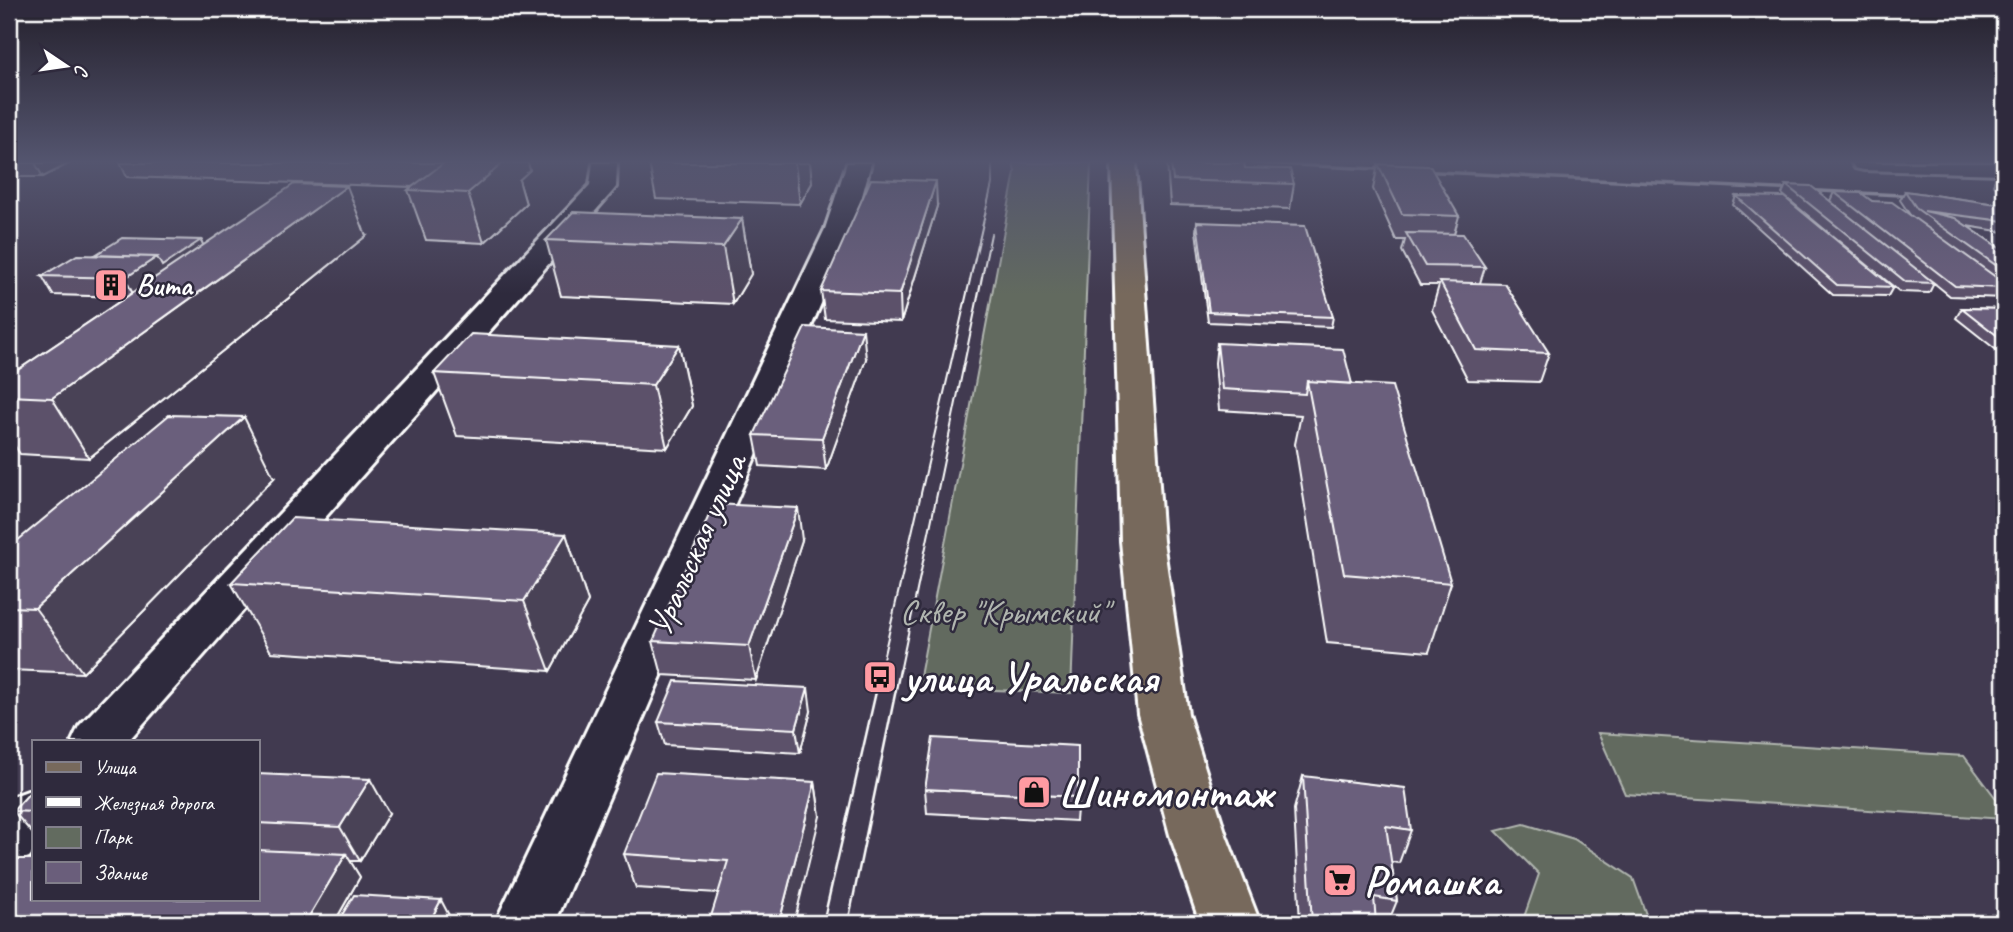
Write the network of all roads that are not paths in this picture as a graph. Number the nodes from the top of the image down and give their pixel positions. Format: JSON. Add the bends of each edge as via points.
{"nodes":[{"id":1,"x":585,"y":206,"type":"edge"},
{"id":2,"x":846,"y":206,"type":"edge"},
{"id":3,"x":1116,"y":206,"type":"edge"},
{"id":4,"x":1126,"y":206,"type":"edge"},
{"id":5,"x":98,"y":740,"type":"edge"},
{"id":6,"x":32,"y":814,"type":"edge"},
{"id":7,"x":9,"y":840,"type":"edge"},
{"id":8,"x":525,"y":923,"type":"edge"},
{"id":9,"x":1203,"y":923,"type":"edge"},
{"id":10,"x":1230,"y":923,"type":"edge"}],
"edges":[{"from":1,"to":5,"type":"street"},
{"from":2,"to":8,"type":"street","name":"Уральская улица"},
{"from":3,"to":9,"type":"main road","via":[[1125,557],[1138,713]]},
{"from":4,"to":10,"type":"main road","via":[[1142,541],[1163,714],[1198,835]]},
{"from":6,"to":7,"type":"street"}]}
